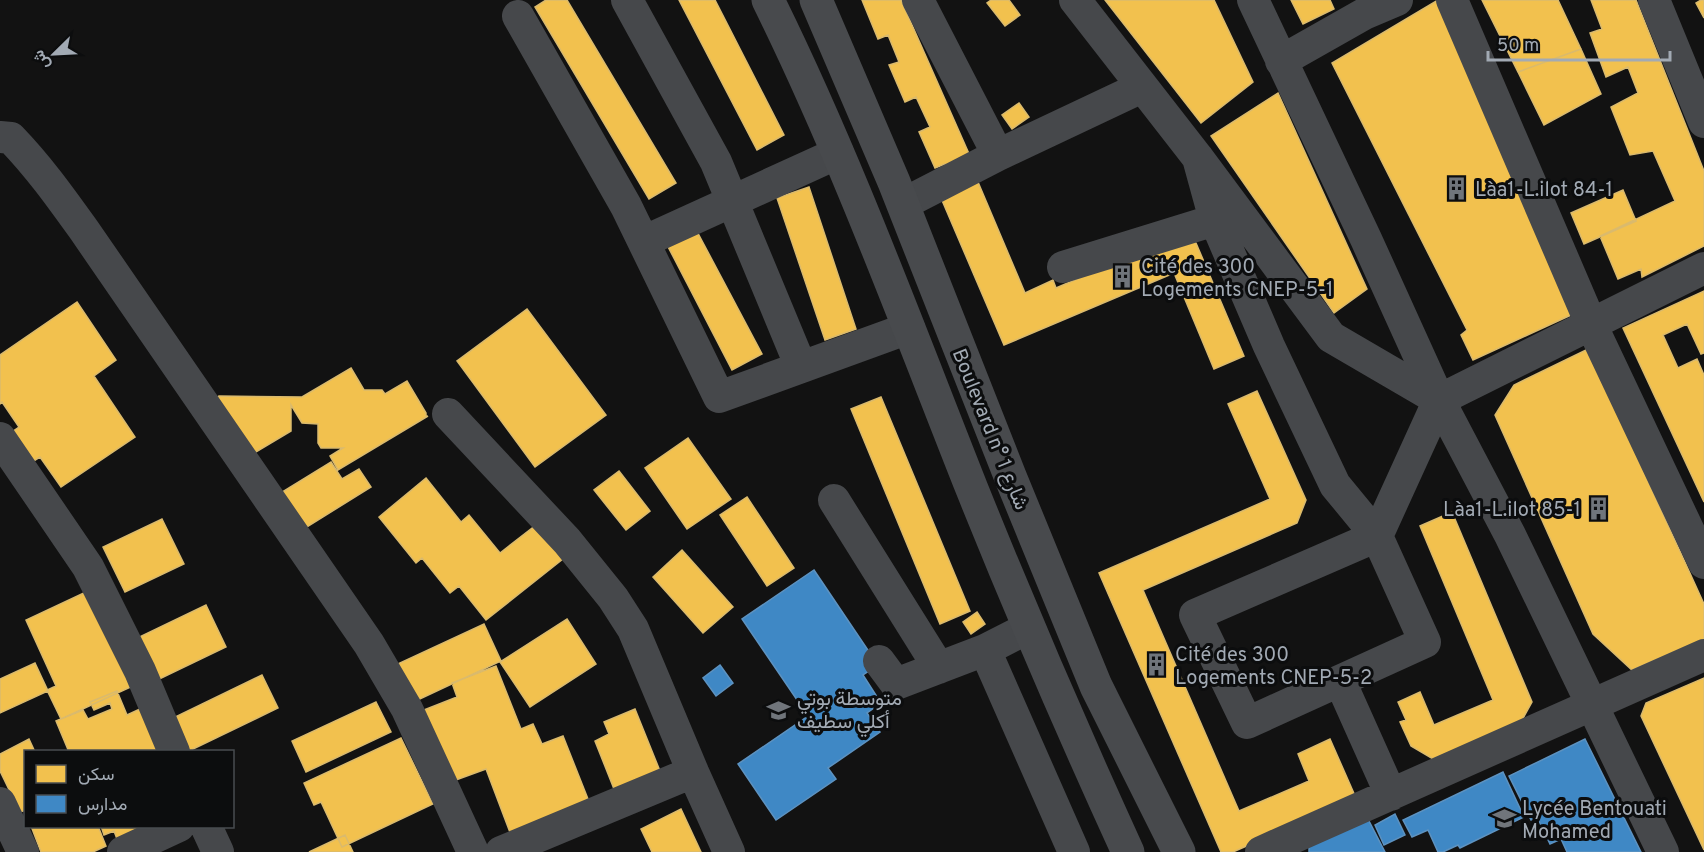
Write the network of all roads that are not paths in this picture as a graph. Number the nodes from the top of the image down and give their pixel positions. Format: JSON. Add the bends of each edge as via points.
{"nodes":[{"id":1,"x":627,"y":0,"type":"edge"},
{"id":2,"x":768,"y":0,"type":"edge"},
{"id":3,"x":816,"y":0,"type":"edge"},
{"id":4,"x":918,"y":0,"type":"edge"},
{"id":5,"x":1075,"y":0,"type":"edge"},
{"id":6,"x":1253,"y":0,"type":"edge"},
{"id":7,"x":1397,"y":0,"type":"edge"},
{"id":8,"x":1452,"y":0,"type":"edge"},
{"id":9,"x":1654,"y":0,"type":"edge"},
{"id":10,"x":1361,"y":7,"type":"edge"},
{"id":11,"x":518,"y":16,"type":"dead end"},
{"id":12,"x":1281,"y":61,"type":"junction"},
{"id":13,"x":1142,"y":87,"type":"junction"},
{"id":14,"x":1704,"y":122,"type":"edge"},
{"id":15,"x":0,"y":138,"type":"edge"},
{"id":16,"x":838,"y":153,"type":"junction"},
{"id":17,"x":998,"y":155,"type":"junction"},
{"id":18,"x":1198,"y":158,"type":"junction"},
{"id":19,"x":733,"y":202,"type":"junction"},
{"id":20,"x":903,"y":204,"type":"junction"},
{"id":21,"x":1215,"y":220,"type":"junction"},
{"id":22,"x":645,"y":241,"type":"junction"},
{"id":23,"x":1063,"y":267,"type":"dead end"},
{"id":24,"x":1704,"y":268,"type":"edge"},
{"id":25,"x":1591,"y":324,"type":"junction"},
{"id":26,"x":909,"y":328,"type":"junction"},
{"id":27,"x":801,"y":367,"type":"junction"},
{"id":28,"x":1439,"y":400,"type":"junction"},
{"id":29,"x":447,"y":414,"type":"dead end"},
{"id":30,"x":0,"y":438,"type":"edge"},
{"id":31,"x":834,"y":500,"type":"dead end"},
{"id":32,"x":1377,"y":536,"type":"junction"},
{"id":33,"x":1704,"y":563,"type":"edge"},
{"id":34,"x":1028,"y":628,"type":"junction"},
{"id":35,"x":985,"y":650,"type":"junction"},
{"id":36,"x":1704,"y":655,"type":"edge"},
{"id":37,"x":879,"y":661,"type":"dead end"},
{"id":38,"x":939,"y":668,"type":"junction"},
{"id":39,"x":1341,"y":681,"type":"junction"},
{"id":40,"x":1593,"y":706,"type":"junction"},
{"id":41,"x":173,"y":750,"type":"edge"},
{"id":42,"x":693,"y":772,"type":"junction"},
{"id":43,"x":1391,"y":795,"type":"junction"},
{"id":44,"x":0,"y":803,"type":"edge"},
{"id":45,"x":176,"y":828,"type":"edge"},
{"id":46,"x":207,"y":828,"type":"edge"},
{"id":47,"x":23,"y":852,"type":"edge"},
{"id":48,"x":123,"y":852,"type":"edge"},
{"id":49,"x":218,"y":852,"type":"edge"},
{"id":50,"x":473,"y":852,"type":"edge"},
{"id":51,"x":501,"y":852,"type":"edge"},
{"id":52,"x":729,"y":852,"type":"edge"},
{"id":53,"x":1074,"y":852,"type":"edge"},
{"id":54,"x":1128,"y":852,"type":"edge"},
{"id":55,"x":1179,"y":852,"type":"edge"},
{"id":56,"x":1261,"y":852,"type":"edge"},
{"id":57,"x":1663,"y":852,"type":"edge"}],
"edges":[{"from":1,"to":19,"type":"street","via":[[716,162]]},
{"from":2,"to":16,"type":"main road","name":"Boulevard n° شارع 1"},
{"from":3,"to":20,"type":"main road","name":"Boulevard n° شارع 1"},
{"from":4,"to":17,"type":"street"},
{"from":5,"to":13,"type":"street"},
{"from":6,"to":12,"type":"street"},
{"from":7,"to":10,"type":"street"},
{"from":8,"to":25,"type":"street"},
{"from":9,"to":14,"type":"street"},
{"from":10,"to":12,"type":"street"},
{"from":11,"to":22,"type":"street"},
{"from":12,"to":28,"type":"street"},
{"from":13,"to":17,"type":"street"},
{"from":13,"to":18,"type":"street"},
{"from":15,"to":50,"type":"street","via":[[12,138],[59,195],[369,644],[406,709]]},
{"from":16,"to":19,"type":"street"},
{"from":16,"to":26,"type":"main road","name":"Boulevard n° شارع 1"},
{"from":17,"to":20,"type":"street"},
{"from":18,"to":21,"type":"street"},
{"from":18,"to":28,"type":"street","via":[[1331,337]]},
{"from":19,"to":22,"type":"street"},
{"from":19,"to":27,"type":"street"},
{"from":20,"to":55,"type":"main road","name":"Boulevard n° شارع 1","via":[[1096,686]]},
{"from":21,"to":23,"type":"street"},
{"from":21,"to":32,"type":"street","via":[[1335,485]]},
{"from":22,"to":27,"type":"street","via":[[719,397]]},
{"from":24,"to":25,"type":"street"},
{"from":25,"to":28,"type":"street"},
{"from":25,"to":33,"type":"street"},
{"from":26,"to":27,"type":"street"},
{"from":26,"to":34,"type":"main road","name":"Boulevard n° شارع 1"},
{"from":28,"to":32,"type":"street"},
{"from":28,"to":40,"type":"street"},
{"from":29,"to":42,"type":"street","via":[[567,541],[613,598],[633,628]]},
{"from":30,"to":41,"type":"street","via":[[88,567],[140,671]]},
{"from":31,"to":38,"type":"street"},
{"from":32,"to":39,"type":"street","via":[[1425,642]]},
{"from":32,"to":39,"type":"street","via":[[1195,615],[1247,723]]},
{"from":34,"to":35,"type":"street"},
{"from":34,"to":54,"type":"main road","name":"Boulevard n° شارع 1"},
{"from":35,"to":38,"type":"street"},
{"from":35,"to":53,"type":"street"},
{"from":36,"to":40,"type":"street"},
{"from":37,"to":38,"type":"street","via":[[896,684]]},
{"from":39,"to":43,"type":"street"},
{"from":40,"to":43,"type":"street"},
{"from":40,"to":57,"type":"street"},
{"from":42,"to":51,"type":"street"},
{"from":42,"to":52,"type":"street"},
{"from":43,"to":56,"type":"street"},
{"from":44,"to":47,"type":"street"},
{"from":45,"to":48,"type":"street"},
{"from":46,"to":49,"type":"street"}]}
